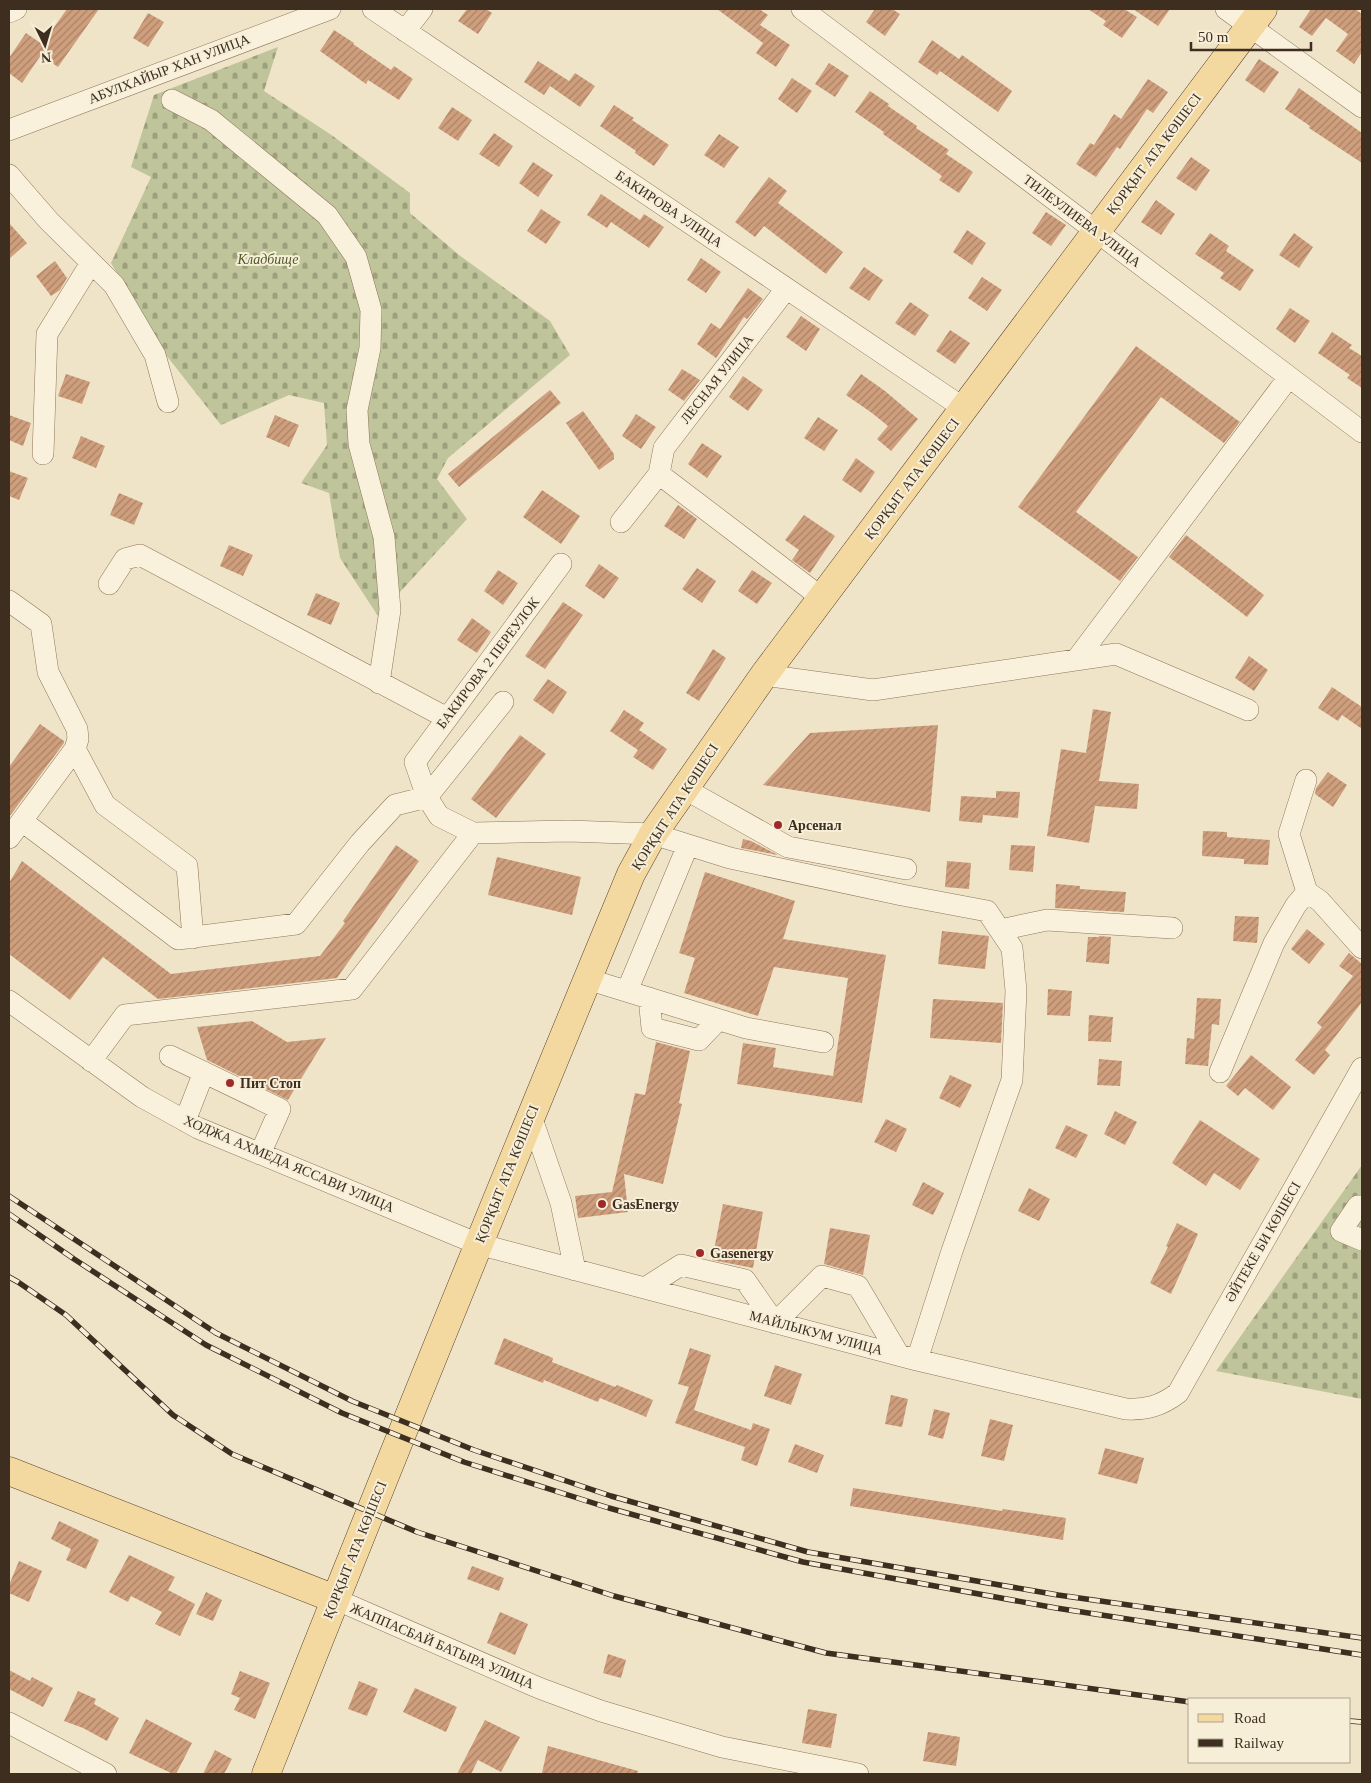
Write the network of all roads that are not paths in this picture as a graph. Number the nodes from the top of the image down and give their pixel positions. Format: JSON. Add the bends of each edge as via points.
{"nodes":[{"id":1,"x":16,"y":9,"type":"edge"},
{"id":2,"x":330,"y":9,"type":"edge"},
{"id":3,"x":373,"y":9,"type":"edge"},
{"id":4,"x":422,"y":9,"type":"edge"},
{"id":5,"x":802,"y":9,"type":"edge"},
{"id":6,"x":1226,"y":9,"type":"edge"},
{"id":7,"x":9,"y":12,"type":"edge"},
{"id":8,"x":1256,"y":17,"type":"edge"},
{"id":9,"x":405,"y":31,"type":"junction"},
{"id":10,"x":172,"y":100,"type":"dead end"},
{"id":11,"x":1362,"y":107,"type":"edge"},
{"id":12,"x":9,"y":130,"type":"edge"},
{"id":13,"x":9,"y":175,"type":"edge"},
{"id":14,"x":1097,"y":232,"type":"junction"},
{"id":15,"x":91,"y":263,"type":"junction"},
{"id":16,"x":786,"y":289,"type":"junction"},
{"id":17,"x":1289,"y":377,"type":"junction"},
{"id":18,"x":168,"y":402,"type":"dead end"},
{"id":19,"x":964,"y":409,"type":"junction"},
{"id":20,"x":1362,"y":432,"type":"edge"},
{"id":21,"x":43,"y":454,"type":"dead end"},
{"id":22,"x":659,"y":474,"type":"junction"},
{"id":23,"x":621,"y":522,"type":"dead end"},
{"id":24,"x":561,"y":564,"type":"dead end"},
{"id":25,"x":110,"y":584,"type":"dead end"},
{"id":26,"x":822,"y":598,"type":"junction"},
{"id":27,"x":9,"y":601,"type":"edge"},
{"id":28,"x":18,"y":616,"type":"edge"},
{"id":29,"x":1076,"y":660,"type":"junction"},
{"id":30,"x":764,"y":676,"type":"junction"},
{"id":31,"x":379,"y":683,"type":"junction"},
{"id":32,"x":503,"y":702,"type":"dead end"},
{"id":33,"x":1248,"y":710,"type":"dead end"},
{"id":34,"x":447,"y":718,"type":"junction"},
{"id":35,"x":75,"y":749,"type":"junction"},
{"id":36,"x":1306,"y":780,"type":"dead end"},
{"id":37,"x":685,"y":789,"type":"junction"},
{"id":38,"x":427,"y":797,"type":"junction"},
{"id":39,"x":15,"y":829,"type":"edge"},
{"id":40,"x":474,"y":833,"type":"junction"},
{"id":41,"x":653,"y":834,"type":"junction"},
{"id":42,"x":688,"y":845,"type":"junction"},
{"id":43,"x":906,"y":869,"type":"dead end"},
{"id":44,"x":1307,"y":892,"type":"junction"},
{"id":45,"x":1172,"y":928,"type":"dead end"},
{"id":46,"x":1000,"y":930,"type":"junction"},
{"id":47,"x":193,"y":938,"type":"junction"},
{"id":48,"x":1362,"y":948,"type":"edge"},
{"id":49,"x":587,"y":979,"type":"junction"},
{"id":50,"x":627,"y":991,"type":"junction"},
{"id":51,"x":9,"y":1001,"type":"edge"},
{"id":52,"x":823,"y":1042,"type":"dead end"},
{"id":53,"x":170,"y":1056,"type":"dead end"},
{"id":54,"x":91,"y":1061,"type":"junction"},
{"id":55,"x":1362,"y":1068,"type":"edge"},
{"id":56,"x":204,"y":1072,"type":"junction"},
{"id":57,"x":1220,"y":1072,"type":"dead end"},
{"id":58,"x":531,"y":1116,"type":"junction"},
{"id":59,"x":185,"y":1121,"type":"junction"},
{"id":60,"x":260,"y":1154,"type":"junction"},
{"id":61,"x":1362,"y":1206,"type":"edge"},
{"id":62,"x":1362,"y":1240,"type":"edge"},
{"id":63,"x":478,"y":1244,"type":"junction"},
{"id":64,"x":575,"y":1270,"type":"junction"},
{"id":65,"x":645,"y":1288,"type":"junction"},
{"id":66,"x":775,"y":1323,"type":"junction"},
{"id":67,"x":908,"y":1358,"type":"junction"},
{"id":68,"x":1155,"y":1407,"type":"joint"},
{"id":69,"x":9,"y":1470,"type":"edge"},
{"id":70,"x":335,"y":1599,"type":"junction"},
{"id":71,"x":9,"y":1723,"type":"edge"},
{"id":72,"x":106,"y":1774,"type":"edge"},
{"id":73,"x":266,"y":1774,"type":"edge"},
{"id":74,"x":858,"y":1774,"type":"edge"}],
"edges":[{"from":1,"to":7,"type":"street"},
{"from":2,"to":12,"type":"street","name":"АБУЛХАЙЫР ХАН УЛИЦА"},
{"from":3,"to":9,"type":"street","name":"БАКИРОВА УЛИЦА"},
{"from":4,"to":9,"type":"street"},
{"from":5,"to":14,"type":"street","name":"ТИЛЕУЛИЕВА УЛИЦА"},
{"from":6,"to":8,"type":"street"},
{"from":8,"to":11,"type":"street"},
{"from":8,"to":14,"type":"main road","name":"ҚОРҚЫТ АТА КӨШЕСІ"},
{"from":9,"to":16,"type":"street","name":"БАКИРОВА УЛИЦА"},
{"from":10,"to":31,"type":"street","via":[[211,120],[327,215],[356,257],[371,310],[370,348],[357,410],[359,444],[384,537],[390,610]]},
{"from":13,"to":15,"type":"street","via":[[48,221]]},
{"from":14,"to":17,"type":"street","name":"ТИЛЕУЛИЕВА УЛИЦА"},
{"from":14,"to":19,"type":"main road","name":"ҚОРҚЫТ АТА КӨШЕСІ"},
{"from":15,"to":18,"type":"street","via":[[114,285],[155,355]]},
{"from":15,"to":21,"type":"street","via":[[47,334]]},
{"from":16,"to":19,"type":"street","name":"БАКИРОВА УЛИЦА"},
{"from":16,"to":22,"type":"street","name":"ЛЕСНАЯ УЛИЦА","via":[[664,448]]},
{"from":17,"to":20,"type":"street","name":"ТИЛЕУЛИЕВА УЛИЦА"},
{"from":17,"to":29,"type":"street"},
{"from":19,"to":26,"type":"main road","name":"ҚОРҚЫТ АТА КӨШЕСІ"},
{"from":22,"to":23,"type":"street"},
{"from":22,"to":26,"type":"street"},
{"from":24,"to":34,"type":"street","name":"БАКИРОВА 2 ПЕРЕУЛОК"},
{"from":25,"to":31,"type":"street","via":[[125,560],[140,555]]},
{"from":26,"to":30,"type":"main road","name":"ҚОРҚЫТ АТА КӨШЕСІ"},
{"from":27,"to":28,"type":"street"},
{"from":28,"to":35,"type":"street","via":[[41,624],[48,672],[77,730]]},
{"from":29,"to":30,"type":"street","via":[[873,690]]},
{"from":29,"to":33,"type":"street","via":[[1116,654]]},
{"from":30,"to":37,"type":"main road","name":"ҚОРҚЫТ АТА КӨШЕСІ"},
{"from":31,"to":34,"type":"street"},
{"from":32,"to":38,"type":"street"},
{"from":34,"to":38,"type":"street","name":"БАКИРОВА 2 ПЕРЕУЛОК","via":[[415,762]]},
{"from":35,"to":39,"type":"street"},
{"from":35,"to":47,"type":"street","via":[[105,805],[187,866]]},
{"from":36,"to":44,"type":"street","via":[[1290,834]]},
{"from":37,"to":41,"type":"main road","name":"ҚОРҚЫТ АТА КӨШЕСІ"},
{"from":37,"to":43,"type":"street","via":[[788,847]]},
{"from":38,"to":40,"type":"street","via":[[439,816]]},
{"from":38,"to":47,"type":"street","via":[[395,805],[360,843],[296,924]]},
{"from":39,"to":47,"type":"street","via":[[178,940]]},
{"from":40,"to":41,"type":"street","via":[[569,831]]},
{"from":40,"to":54,"type":"street","via":[[352,989],[125,1015]]},
{"from":41,"to":42,"type":"street"},
{"from":41,"to":49,"type":"main road","name":"ҚОРҚЫТ АТА КӨШЕСІ","via":[[631,874]]},
{"from":42,"to":46,"type":"street","via":[[739,860],[987,911]]},
{"from":42,"to":50,"type":"street"},
{"from":44,"to":48,"type":"street","via":[[1320,901]]},
{"from":44,"to":57,"type":"street","via":[[1274,943]]},
{"from":45,"to":46,"type":"street","via":[[1047,920]]},
{"from":46,"to":67,"type":"street","via":[[1012,948],[1016,991],[1012,1080],[952,1251]]},
{"from":49,"to":50,"type":"street"},
{"from":49,"to":58,"type":"main road","name":"ҚОРҚЫТ АТА КӨШЕСІ"},
{"from":50,"to":52,"type":"street","via":[[648,998],[652,1028],[699,1040],[718,1020]]},
{"from":51,"to":54,"type":"street","name":"ХОДЖА АХМЕДА ЯССАВИ УЛИЦА"},
{"from":53,"to":56,"type":"street"},
{"from":54,"to":59,"type":"street","name":"ХОДЖА АХМЕДА ЯССАВИ УЛИЦА","via":[[142,1097]]},
{"from":55,"to":68,"type":"street","name":"ӘЙТЕКЕ БИ КӨШЕСІ","via":[[1178,1393]]},
{"from":56,"to":59,"type":"street"},
{"from":56,"to":60,"type":"street","via":[[280,1109]]},
{"from":58,"to":63,"type":"main road","name":"ҚОРҚЫТ АТА КӨШЕСІ"},
{"from":58,"to":64,"type":"street","via":[[561,1204]]},
{"from":59,"to":60,"type":"street","name":"ХОДЖА АХМЕДА ЯССАВИ УЛИЦА"},
{"from":60,"to":63,"type":"street","name":"ХОДЖА АХМЕДА ЯССАВИ УЛИЦА"},
{"from":61,"to":62,"type":"street","via":[[1358,1206],[1341,1231]]},
{"from":63,"to":64,"type":"street","name":"МАЙЛЫКУМ УЛИЦА"},
{"from":63,"to":70,"type":"main road","name":"ҚОРҚЫТ АТА КӨШЕСІ"},
{"from":64,"to":65,"type":"street","name":"МАЙЛЫКУМ УЛИЦА"},
{"from":65,"to":66,"type":"street","name":"МАЙЛЫКУМ УЛИЦА"},
{"from":65,"to":66,"type":"street","via":[[681,1265],[745,1280]]},
{"from":66,"to":67,"type":"street","name":"МАЙЛЫКУМ УЛИЦА"},
{"from":66,"to":67,"type":"street","via":[[822,1276],[849,1283],[858,1286]]},
{"from":67,"to":68,"type":"street","name":"МАЙЛЫКУМ УЛИЦА","via":[[1126,1409]]},
{"from":69,"to":70,"type":"main road","name":"ЖАППАСБАЙ БАТЫРА УЛИЦА"},
{"from":70,"to":73,"type":"main road","name":"ҚОРҚЫТ АТА КӨШЕСІ"},
{"from":70,"to":74,"type":"street","name":"ЖАППАСБАЙ БАТЫРА УЛИЦА","via":[[539,1688],[601,1711],[722,1747]]},
{"from":71,"to":72,"type":"street"}]}
